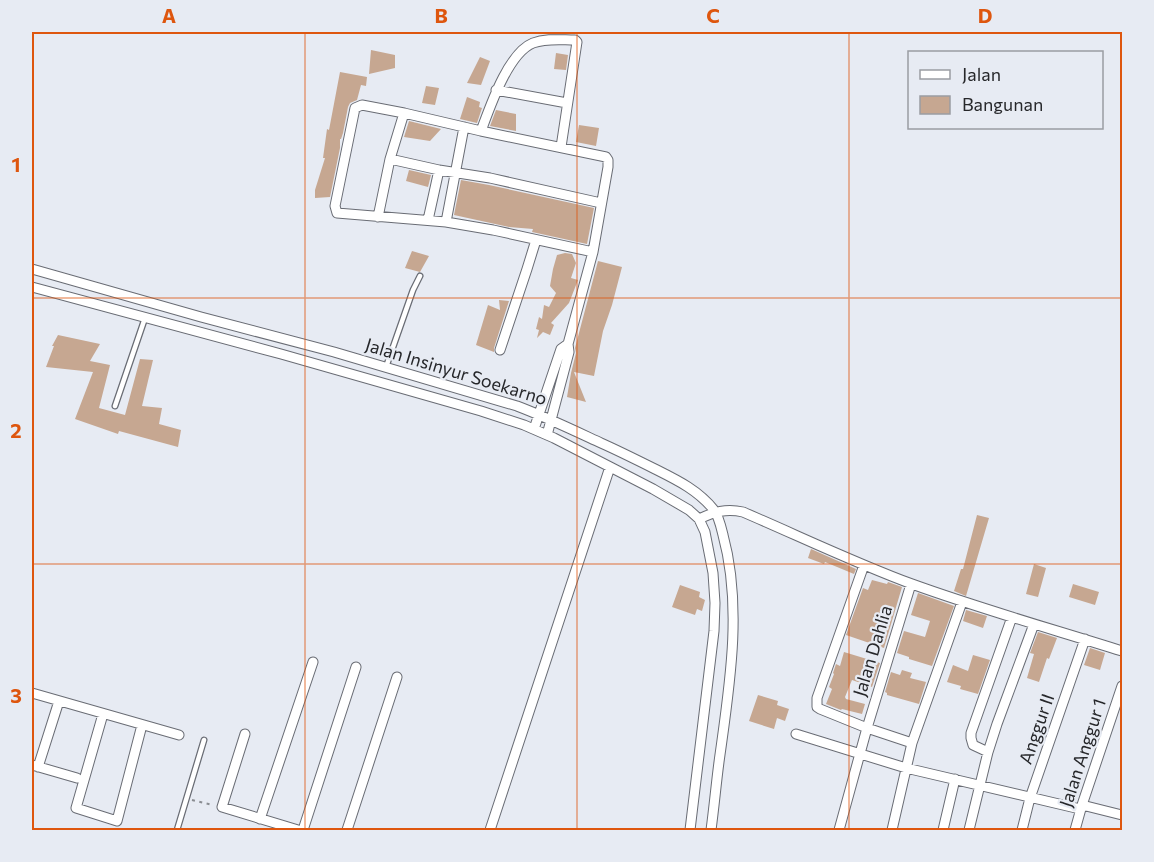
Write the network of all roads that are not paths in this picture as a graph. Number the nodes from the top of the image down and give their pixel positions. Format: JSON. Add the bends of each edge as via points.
{"nodes":[{"id":1,"x":496,"y":90,"type":"junction"},
{"id":2,"x":567,"y":103,"type":"junction"},
{"id":3,"x":404,"y":113,"type":"junction"},
{"id":4,"x":464,"y":127,"type":"junction"},
{"id":5,"x":481,"y":131,"type":"junction"},
{"id":6,"x":561,"y":147,"type":"junction"},
{"id":7,"x":390,"y":159,"type":"junction"},
{"id":8,"x":439,"y":170,"type":"junction"},
{"id":9,"x":455,"y":172,"type":"junction"},
{"id":10,"x":601,"y":203,"type":"junction"},
{"id":11,"x":378,"y":217,"type":"junction"},
{"id":12,"x":428,"y":220,"type":"junction"},
{"id":13,"x":446,"y":222,"type":"junction"},
{"id":14,"x":536,"y":240,"type":"junction"},
{"id":15,"x":593,"y":252,"type":"junction"},
{"id":16,"x":32,"y":269,"type":"edge"},
{"id":17,"x":420,"y":276,"type":"dead end"},
{"id":18,"x":32,"y":287,"type":"edge"},
{"id":19,"x":145,"y":318,"type":"junction"},
{"id":20,"x":292,"y":341,"type":"junction"},
{"id":21,"x":568,"y":344,"type":"junction"},
{"id":22,"x":500,"y":350,"type":"dead end"},
{"id":23,"x":287,"y":356,"type":"junction"},
{"id":24,"x":387,"y":367,"type":"junction"},
{"id":25,"x":116,"y":406,"type":"dead end"},
{"id":26,"x":539,"y":414,"type":"junction"},
{"id":27,"x":550,"y":419,"type":"junction"},
{"id":28,"x":534,"y":429,"type":"junction"},
{"id":29,"x":547,"y":435,"type":"junction"},
{"id":30,"x":610,"y":467,"type":"junction"},
{"id":31,"x":716,"y":512,"type":"junction"},
{"id":32,"x":699,"y":519,"type":"junction"},
{"id":33,"x":864,"y":565,"type":"junction"},
{"id":34,"x":911,"y":584,"type":"junction"},
{"id":35,"x":962,"y":602,"type":"junction"},
{"id":36,"x":1012,"y":617,"type":"junction"},
{"id":37,"x":1034,"y":624,"type":"junction"},
{"id":38,"x":1084,"y":639,"type":"junction"},
{"id":39,"x":712,"y":642,"type":"junction"},
{"id":40,"x":733,"y":644,"type":"junction"},
{"id":41,"x":1122,"y":651,"type":"edge"},
{"id":42,"x":314,"y":662,"type":"dead end"},
{"id":43,"x":356,"y":667,"type":"dead end"},
{"id":44,"x":397,"y":677,"type":"dead end"},
{"id":45,"x":1122,"y":686,"type":"edge"},
{"id":46,"x":32,"y":693,"type":"edge"},
{"id":47,"x":59,"y":701,"type":"junction"},
{"id":48,"x":103,"y":714,"type":"junction"},
{"id":49,"x":142,"y":725,"type":"junction"},
{"id":50,"x":867,"y":728,"type":"junction"},
{"id":51,"x":245,"y":734,"type":"dead end"},
{"id":52,"x":796,"y":734,"type":"dead end"},
{"id":53,"x":179,"y":735,"type":"dead end"},
{"id":54,"x":204,"y":741,"type":"dead end"},
{"id":55,"x":912,"y":742,"type":"junction"},
{"id":56,"x":988,"y":752,"type":"junction"},
{"id":57,"x":860,"y":754,"type":"junction"},
{"id":58,"x":35,"y":766,"type":"edge"},
{"id":59,"x":906,"y":768,"type":"junction"},
{"id":60,"x":77,"y":778,"type":"dead end"},
{"id":61,"x":955,"y":779,"type":"junction"},
{"id":62,"x":981,"y":785,"type":"junction"},
{"id":63,"x":1030,"y":798,"type":"junction"},
{"id":64,"x":1081,"y":807,"type":"junction"},
{"id":65,"x":1122,"y":815,"type":"edge"},
{"id":66,"x":261,"y":819,"type":"junction"},
{"id":67,"x":177,"y":831,"type":"edge"},
{"id":68,"x":298,"y":831,"type":"edge"},
{"id":69,"x":303,"y":831,"type":"edge"},
{"id":70,"x":347,"y":831,"type":"edge"},
{"id":71,"x":490,"y":831,"type":"edge"},
{"id":72,"x":690,"y":831,"type":"edge"},
{"id":73,"x":711,"y":831,"type":"edge"},
{"id":74,"x":839,"y":831,"type":"edge"},
{"id":75,"x":892,"y":831,"type":"edge"},
{"id":76,"x":943,"y":831,"type":"edge"},
{"id":77,"x":969,"y":831,"type":"edge"},
{"id":78,"x":1022,"y":831,"type":"edge"},
{"id":79,"x":1075,"y":831,"type":"edge"}],
"edges":[{"from":1,"to":2,"type":"street"},
{"from":1,"to":2,"type":"street","via":[[523,49],[539,42],[575,40]]},
{"from":1,"to":5,"type":"street"},
{"from":2,"to":6,"type":"street"},
{"from":3,"to":4,"type":"street"},
{"from":3,"to":7,"type":"street"},
{"from":3,"to":11,"type":"street","via":[[362,105],[354,111],[335,210]]},
{"from":4,"to":5,"type":"street"},
{"from":4,"to":9,"type":"street"},
{"from":5,"to":6,"type":"street"},
{"from":6,"to":10,"type":"street","via":[[607,158]]},
{"from":7,"to":8,"type":"street"},
{"from":7,"to":11,"type":"street"},
{"from":8,"to":9,"type":"street"},
{"from":8,"to":12,"type":"street"},
{"from":9,"to":10,"type":"street"},
{"from":9,"to":13,"type":"street"},
{"from":10,"to":15,"type":"street"},
{"from":11,"to":12,"type":"street"},
{"from":12,"to":13,"type":"street"},
{"from":13,"to":14,"type":"street"},
{"from":14,"to":15,"type":"street"},
{"from":14,"to":22,"type":"street"},
{"from":15,"to":21,"type":"street"},
{"from":16,"to":20,"type":"street","name":"Jalan Insinyur Soekarno"},
{"from":17,"to":24,"type":"lane"},
{"from":18,"to":19,"type":"street","name":"Jalan Insinyur Soekarno"},
{"from":19,"to":23,"type":"street","name":"Jalan Insinyur Soekarno"},
{"from":19,"to":25,"type":"lane"},
{"from":20,"to":23,"type":"street"},
{"from":20,"to":24,"type":"street","name":"Jalan Insinyur Soekarno"},
{"from":21,"to":26,"type":"street","via":[[561,349]]},
{"from":21,"to":27,"type":"street"},
{"from":23,"to":28,"type":"street","name":"Jalan Insinyur Soekarno"},
{"from":24,"to":26,"type":"street","name":"Jalan Insinyur Soekarno"},
{"from":26,"to":27,"type":"street","name":"Jalan Insinyur Soekarno"},
{"from":26,"to":28,"type":"street"},
{"from":27,"to":29,"type":"street"},
{"from":27,"to":31,"type":"street","name":"Jalan Insinyur Soekarno","via":[[687,486]]},
{"from":28,"to":29,"type":"street","name":"Jalan Insinyur Soekarno"},
{"from":29,"to":30,"type":"street","name":"Jalan Insinyur Soekarno"},
{"from":30,"to":32,"type":"street","name":"Jalan Insinyur Soekarno","via":[[677,502]]},
{"from":30,"to":71,"type":"street"},
{"from":31,"to":32,"type":"street"},
{"from":31,"to":33,"type":"street","via":[[743,512]]},
{"from":31,"to":40,"type":"street","name":"Jalan Insinyur Soekarno","via":[[730,570]]},
{"from":32,"to":39,"type":"street","via":[[713,573]]},
{"from":33,"to":34,"type":"street"},
{"from":33,"to":50,"type":"street","via":[[817,707]]},
{"from":34,"to":35,"type":"street"},
{"from":34,"to":50,"type":"street","name":"Jalan Dahlia"},
{"from":35,"to":36,"type":"street"},
{"from":35,"to":55,"type":"street"},
{"from":36,"to":37,"type":"street"},
{"from":36,"to":56,"type":"street","via":[[971,733],[973,745]]},
{"from":37,"to":38,"type":"street"},
{"from":37,"to":56,"type":"street"},
{"from":38,"to":41,"type":"street"},
{"from":38,"to":63,"type":"street","name":"Anggur II"},
{"from":39,"to":40,"type":"street"},
{"from":39,"to":72,"type":"street"},
{"from":40,"to":73,"type":"street","name":"Jalan Insinyur Soekarno"},
{"from":42,"to":66,"type":"street"},
{"from":43,"to":69,"type":"street"},
{"from":44,"to":70,"type":"street"},
{"from":45,"to":64,"type":"street","name":"Jalan Anggur 1"},
{"from":46,"to":47,"type":"street"},
{"from":47,"to":48,"type":"street"},
{"from":47,"to":58,"type":"street"},
{"from":48,"to":49,"type":"street"},
{"from":48,"to":49,"type":"street","via":[[76,808],[117,821]]},
{"from":49,"to":53,"type":"street"},
{"from":50,"to":55,"type":"street"},
{"from":50,"to":57,"type":"street","name":"Jalan Dahlia"},
{"from":51,"to":66,"type":"street","via":[[222,807]]},
{"from":52,"to":57,"type":"street"},
{"from":54,"to":67,"type":"lane"},
{"from":55,"to":59,"type":"street"},
{"from":56,"to":62,"type":"street"},
{"from":57,"to":59,"type":"street"},
{"from":57,"to":74,"type":"street","name":"Jalan Dahlia"},
{"from":58,"to":60,"type":"street"},
{"from":59,"to":61,"type":"street"},
{"from":59,"to":75,"type":"street"},
{"from":61,"to":62,"type":"street"},
{"from":61,"to":76,"type":"street"},
{"from":62,"to":63,"type":"street"},
{"from":62,"to":77,"type":"street"},
{"from":63,"to":64,"type":"street"},
{"from":63,"to":78,"type":"street","name":"Anggur II"},
{"from":64,"to":65,"type":"street"},
{"from":64,"to":79,"type":"street","name":"Jalan Anggur 1"},
{"from":66,"to":68,"type":"street"}]}
